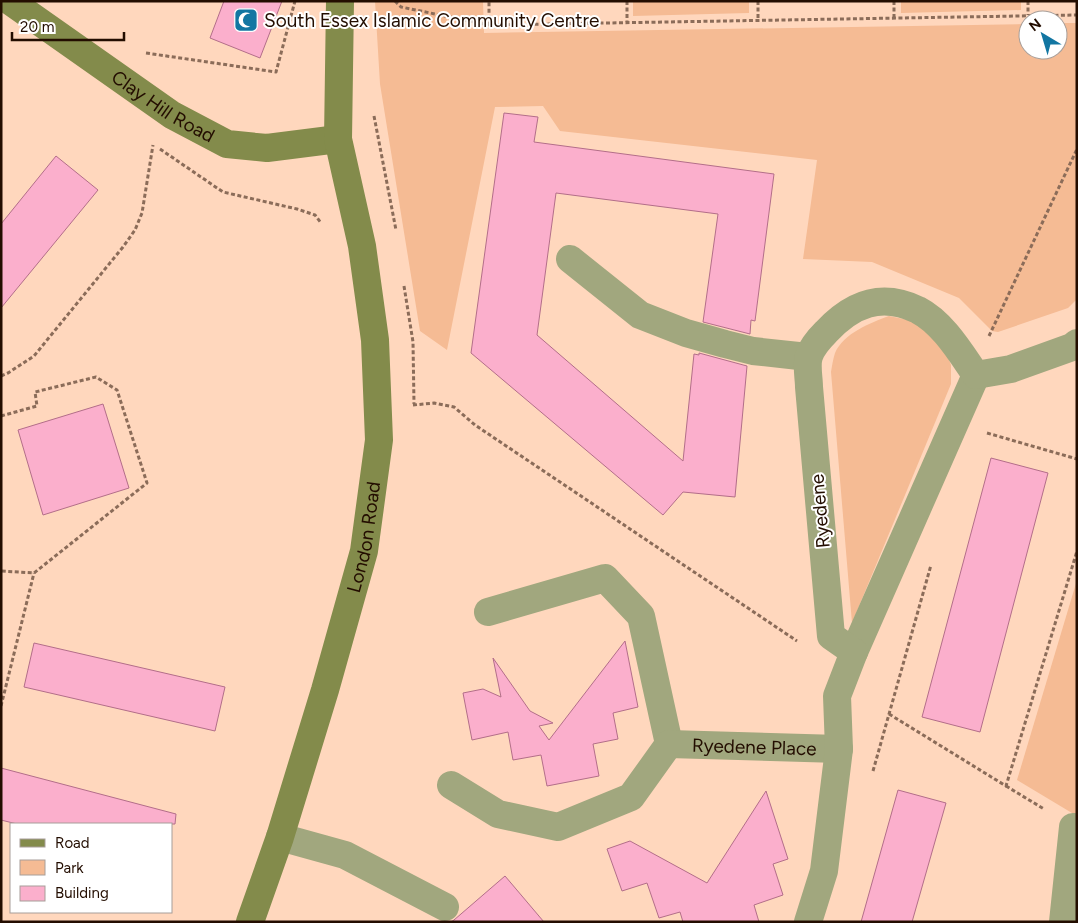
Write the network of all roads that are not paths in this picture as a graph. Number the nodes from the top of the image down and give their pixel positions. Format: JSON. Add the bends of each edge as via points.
{"nodes":[{"id":1,"x":10,"y":1,"type":"edge"},
{"id":2,"x":340,"y":1,"type":"edge"},
{"id":3,"x":338,"y":139,"type":"junction"},
{"id":4,"x":570,"y":259,"type":"dead end"},
{"id":5,"x":1075,"y":345,"type":"edge"},
{"id":6,"x":808,"y":357,"type":"junction"},
{"id":7,"x":976,"y":375,"type":"junction"},
{"id":8,"x":488,"y":612,"type":"dead end"},
{"id":9,"x":854,"y":652,"type":"junction"},
{"id":10,"x":669,"y":744,"type":"junction"},
{"id":11,"x":839,"y":749,"type":"junction"},
{"id":12,"x":451,"y":785,"type":"dead end"},
{"id":13,"x":1073,"y":827,"type":"road end"},
{"id":14,"x":280,"y":837,"type":"junction"},
{"id":15,"x":446,"y":907,"type":"dead end"},
{"id":16,"x":250,"y":922,"type":"edge"},
{"id":17,"x":808,"y":922,"type":"edge"},
{"id":18,"x":1063,"y":922,"type":"edge"}],
"edges":[{"from":1,"to":3,"type":"main road","name":"Clay Hill Road","via":[[172,115],[227,144],[267,148]]},
{"from":2,"to":3,"type":"main road","name":"London Road"},
{"from":3,"to":14,"type":"main road","name":"London Road","via":[[362,246],[376,340],[380,440],[364,551]]},
{"from":4,"to":6,"type":"street","via":[[640,315],[725,344]]},
{"from":5,"to":7,"type":"street","via":[[1011,369]]},
{"from":6,"to":7,"type":"street","via":[[838,318],[864,303],[893,301],[918,310],[938,325]]},
{"from":6,"to":9,"type":"street","name":"Ryedene","via":[[831,636]]},
{"from":7,"to":9,"type":"street"},
{"from":8,"to":10,"type":"street","name":"Ryedene Place","via":[[605,578],[641,616]]},
{"from":9,"to":11,"type":"street","via":[[837,696]]},
{"from":10,"to":11,"type":"street","name":"Ryedene Place"},
{"from":10,"to":12,"type":"street","name":"Ryedene Place","via":[[631,797],[558,827],[498,814]]},
{"from":11,"to":17,"type":"street","via":[[824,871]]},
{"from":13,"to":18,"type":"street"},
{"from":14,"to":15,"type":"street","via":[[345,854]]},
{"from":14,"to":16,"type":"main road","name":"London Road"}]}
